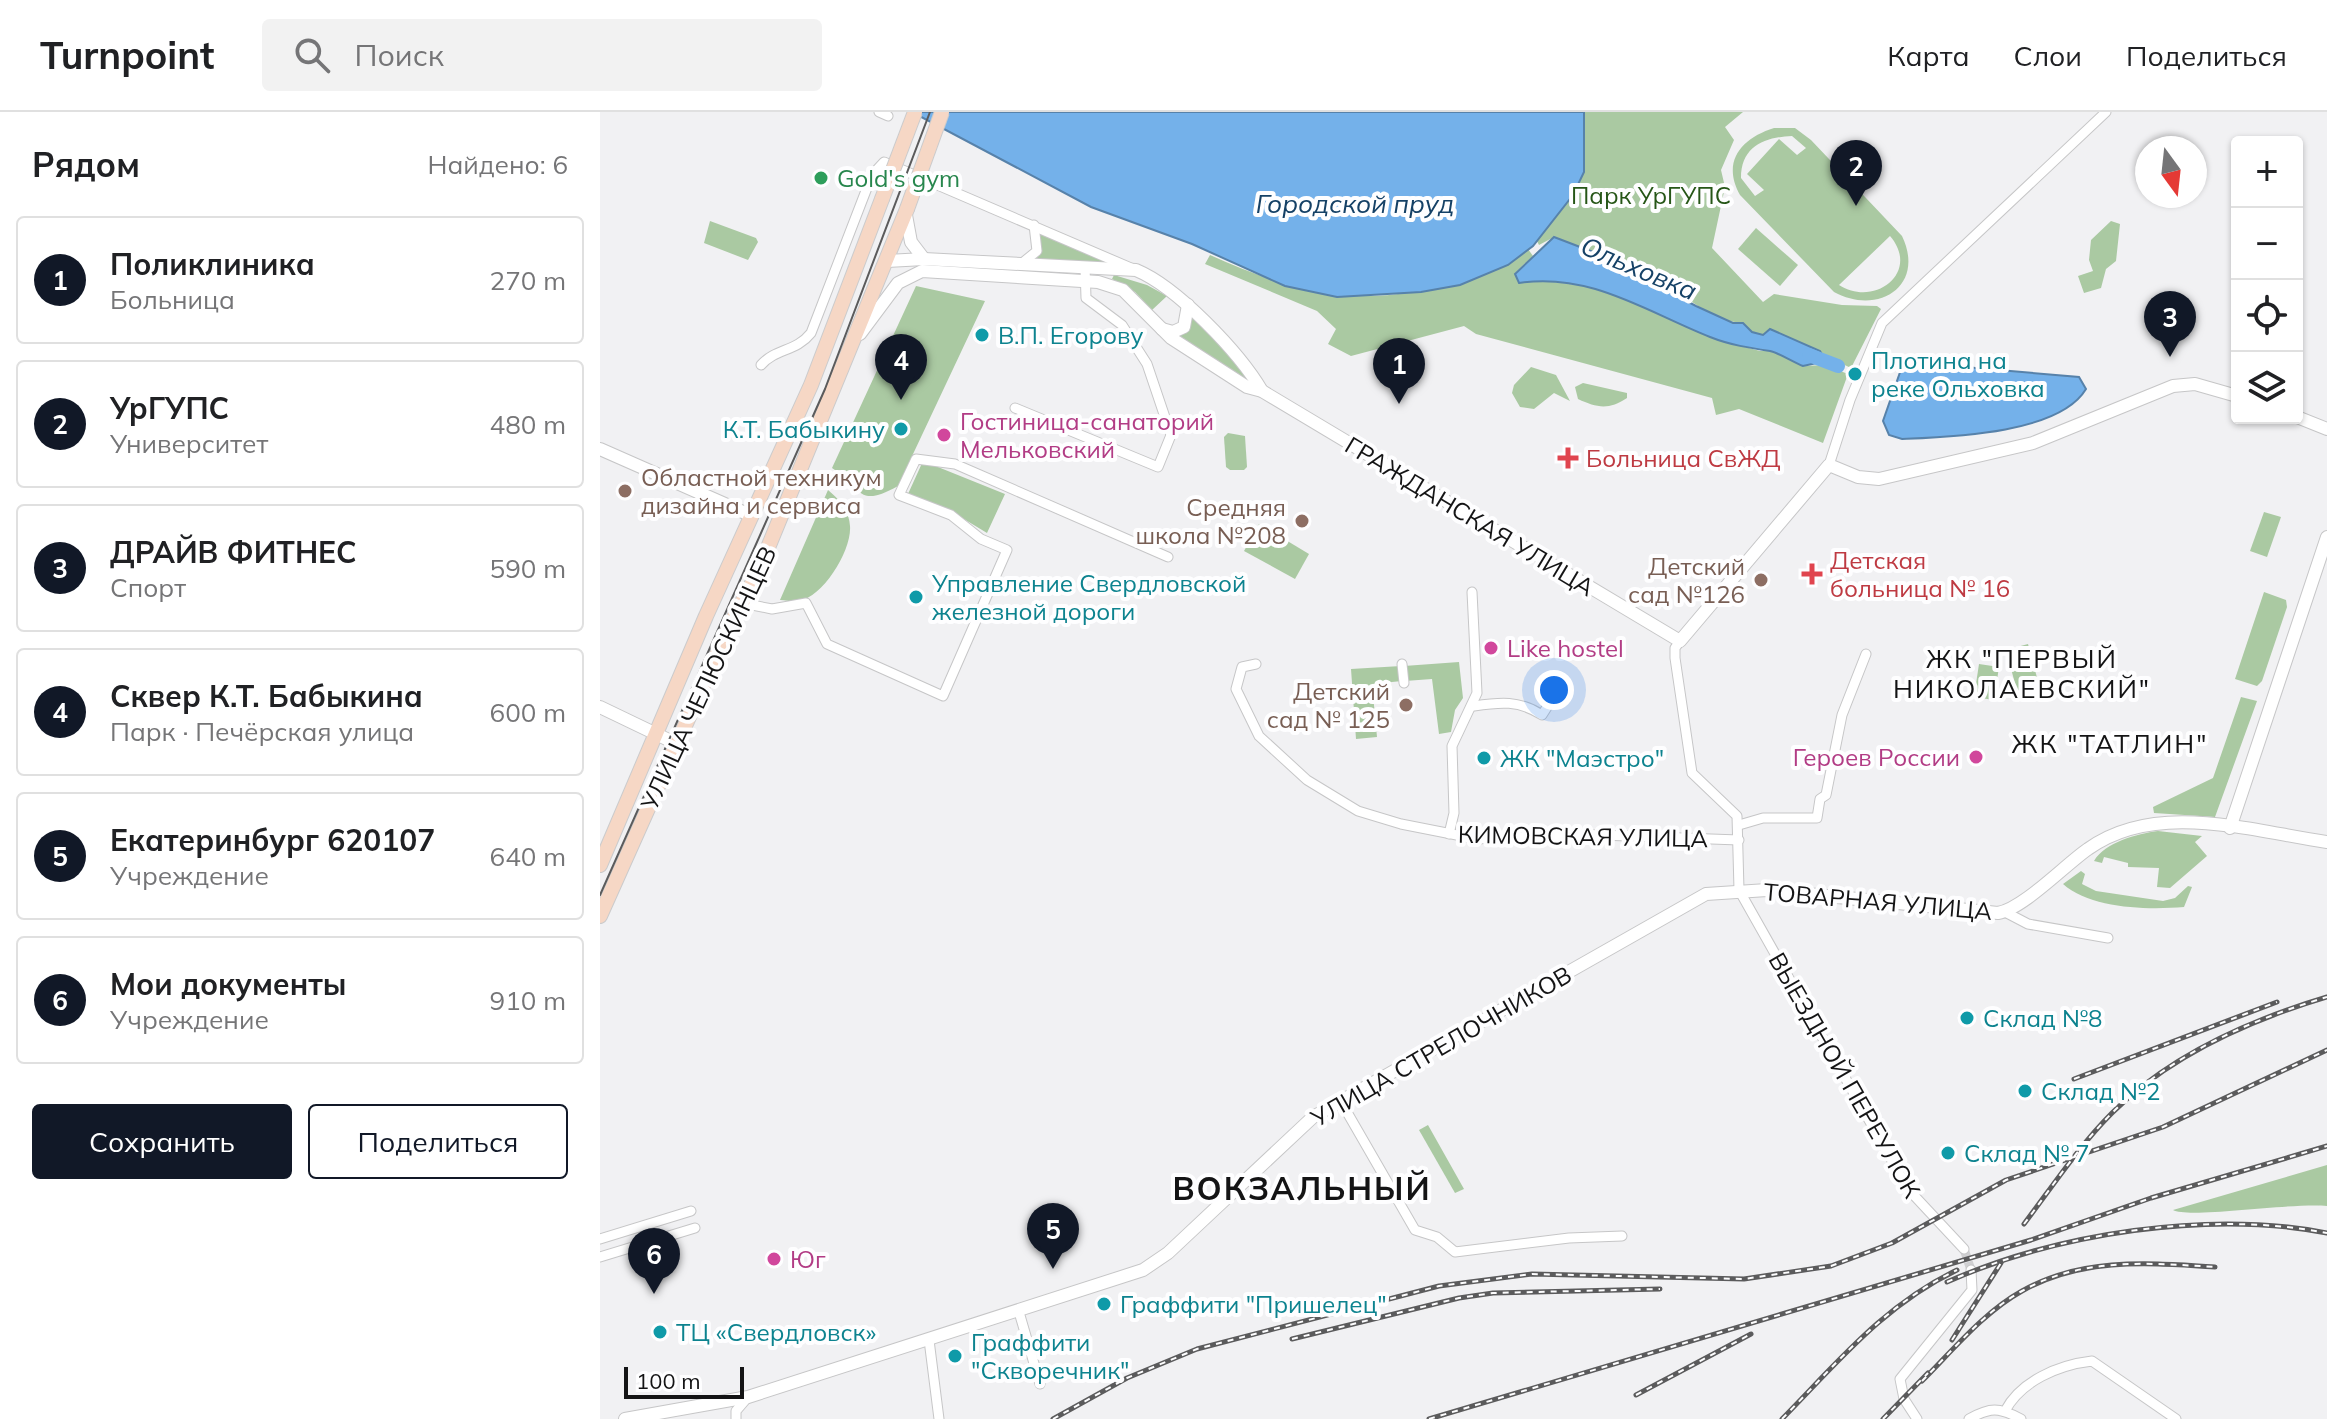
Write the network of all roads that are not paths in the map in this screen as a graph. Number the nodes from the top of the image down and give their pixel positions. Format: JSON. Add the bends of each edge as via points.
{"nodes":[{"id":1,"x":915,"y":112,"type":"edge"},
{"id":2,"x":942,"y":112,"type":"edge"},
{"id":3,"x":2106,"y":112,"type":"edge"},
{"id":4,"x":907,"y":211,"type":"junction"},
{"id":5,"x":1034,"y":225,"type":"junction"},
{"id":6,"x":924,"y":259,"type":"junction"},
{"id":7,"x":887,"y":261,"type":"junction"},
{"id":8,"x":1018,"y":265,"type":"junction"},
{"id":9,"x":1136,"y":270,"type":"junction"},
{"id":10,"x":1085,"y":274,"type":"junction"},
{"id":11,"x":852,"y":281,"type":"junction"},
{"id":12,"x":1188,"y":305,"type":"junction"},
{"id":13,"x":1162,"y":329,"type":"junction"},
{"id":14,"x":855,"y":341,"type":"junction"},
{"id":15,"x":761,"y":365,"type":"dead end"},
{"id":16,"x":1262,"y":391,"type":"junction"},
{"id":17,"x":2231,"y":394,"type":"edge"},
{"id":18,"x":1015,"y":408,"type":"dead end"},
{"id":19,"x":2303,"y":419,"type":"edge"},
{"id":20,"x":2327,"y":429,"type":"edge"},
{"id":21,"x":600,"y":449,"type":"edge"},
{"id":22,"x":1829,"y":465,"type":"junction"},
{"id":23,"x":752,"y":516,"type":"junction"},
{"id":24,"x":2327,"y":537,"type":"edge"},
{"id":25,"x":1168,"y":557,"type":"dead end"},
{"id":26,"x":1472,"y":592,"type":"dead end"},
{"id":27,"x":742,"y":603,"type":"junction"},
{"id":28,"x":706,"y":616,"type":"junction"},
{"id":29,"x":730,"y":625,"type":"junction"},
{"id":30,"x":1680,"y":641,"type":"junction"},
{"id":31,"x":1866,"y":654,"type":"dead end"},
{"id":32,"x":1256,"y":664,"type":"dead end"},
{"id":33,"x":1402,"y":664,"type":"dead end"},
{"id":34,"x":1404,"y":683,"type":"dead end"},
{"id":35,"x":1556,"y":693,"type":"dead end"},
{"id":36,"x":1474,"y":706,"type":"junction"},
{"id":37,"x":600,"y":707,"type":"edge"},
{"id":38,"x":658,"y":735,"type":"junction"},
{"id":39,"x":677,"y":744,"type":"junction"},
{"id":40,"x":1739,"y":825,"type":"junction"},
{"id":41,"x":2230,"y":828,"type":"junction"},
{"id":42,"x":1449,"y":834,"type":"junction"},
{"id":43,"x":1739,"y":840,"type":"junction"},
{"id":44,"x":2327,"y":842,"type":"edge"},
{"id":45,"x":600,"y":865,"type":"edge"},
{"id":46,"x":1739,"y":890,"type":"junction"},
{"id":47,"x":2005,"y":912,"type":"junction"},
{"id":48,"x":600,"y":916,"type":"edge"},
{"id":49,"x":2108,"y":938,"type":"dead end"},
{"id":50,"x":1340,"y":1100,"type":"junction"},
{"id":51,"x":691,"y":1211,"type":"dead end"},
{"id":52,"x":695,"y":1228,"type":"dead end"},
{"id":53,"x":1622,"y":1236,"type":"dead end"},
{"id":54,"x":600,"y":1239,"type":"edge"},
{"id":55,"x":1964,"y":1249,"type":"tunnel mouth"},
{"id":56,"x":600,"y":1257,"type":"edge"},
{"id":57,"x":1971,"y":1270,"type":"tunnel mouth"},
{"id":58,"x":1019,"y":1312,"type":"junction"},
{"id":59,"x":929,"y":1340,"type":"junction"},
{"id":60,"x":1040,"y":1384,"type":"dead end"},
{"id":61,"x":748,"y":1397,"type":"junction"},
{"id":62,"x":2005,"y":1411,"type":"junction"},
{"id":63,"x":625,"y":1419,"type":"edge"},
{"id":64,"x":736,"y":1419,"type":"edge"},
{"id":65,"x":939,"y":1419,"type":"edge"},
{"id":66,"x":1917,"y":1419,"type":"edge"},
{"id":67,"x":1969,"y":1419,"type":"edge"},
{"id":68,"x":2021,"y":1419,"type":"edge"},
{"id":69,"x":2176,"y":1419,"type":"edge"}],
"edges":[{"from":1,"to":11,"type":"main road","name":"УЛИЦА ЧЕЛЮСКИНЦЕВ","bridge":true},
{"from":2,"to":4,"type":"main road","name":"УЛИЦА ЧЕЛЮСКИНЦЕВ","bridge":true},
{"from":3,"to":22,"type":"street","via":[[1882,323]]},
{"from":4,"to":6,"type":"street","via":[[911,242]]},
{"from":4,"to":7,"type":"main road","name":"УЛИЦА ЧЕЛЮСКИНЦЕВ"},
{"from":5,"to":8,"type":"street","via":[[1037,251]]},
{"from":5,"to":9,"type":"street"},
{"from":5,"to":15,"type":"street","via":[[884,162],[876,167],[811,333],[801,345],[770,354]]},
{"from":6,"to":7,"type":"street","name":"ГРАЖДАНСКАЯ УЛИЦА"},
{"from":6,"to":8,"type":"street","name":"ГРАЖДАНСКАЯ УЛИЦА"},
{"from":7,"to":11,"type":"main road","name":"ГРАЖДАНСКАЯ УЛИЦА"},
{"from":7,"to":14,"type":"main road","name":"УЛИЦА ЧЕЛЮСКИНЦЕВ"},
{"from":8,"to":10,"type":"street","name":"ГРАЖДАНСКАЯ УЛИЦА"},
{"from":9,"to":10,"type":"street","name":"ГРАЖДАНСКАЯ УЛИЦА"},
{"from":9,"to":12,"type":"street","name":"ГРАЖДАНСКАЯ УЛИЦА"},
{"from":10,"to":13,"type":"street","name":"ГРАЖДАНСКАЯ УЛИЦА","via":[[1123,290]]},
{"from":10,"to":14,"type":"street","name":"ГРАЖДАНСКАЯ УЛИЦА","via":[[922,271],[898,283]]},
{"from":10,"to":18,"type":"street","via":[[1086,298],[1122,325],[1160,396],[1171,435],[1158,467]]},
{"from":11,"to":23,"type":"main road","name":"УЛИЦА ЧЕЛЮСКИНЦЕВ"},
{"from":12,"to":13,"type":"street","via":[[1184,327]]},
{"from":12,"to":16,"type":"street","name":"ГРАЖДАНСКАЯ УЛИЦА"},
{"from":13,"to":16,"type":"street","name":"ГРАЖДАНСКАЯ УЛИЦА","via":[[1247,387]]},
{"from":14,"to":27,"type":"main road","name":"УЛИЦА ЧЕЛЮСКИНЦЕВ"},
{"from":16,"to":30,"type":"street","name":"ГРАЖДАНСКАЯ УЛИЦА"},
{"from":17,"to":22,"type":"street","via":[[2195,384],[2173,386],[2033,443],[1892,477],[1858,477]]},
{"from":19,"to":20,"type":"street"},
{"from":21,"to":23,"type":"street"},
{"from":22,"to":30,"type":"street"},
{"from":23,"to":28,"type":"main road","name":"УЛИЦА ЧЕЛЮСКИНЦЕВ"},
{"from":24,"to":41,"type":"street"},
{"from":25,"to":27,"type":"street","via":[[955,464],[916,459],[899,495],[951,515],[981,539],[1007,550],[943,696],[827,644],[806,603],[772,609]]},
{"from":26,"to":36,"type":"street"},
{"from":27,"to":29,"type":"main road","name":"УЛИЦА ЧЕЛЮСКИНЦЕВ"},
{"from":28,"to":29,"type":"main road","via":[[718,628]]},
{"from":28,"to":38,"type":"main road","name":"УЛИЦА ЧЕЛЮСКИНЦЕВ"},
{"from":29,"to":39,"type":"main road","name":"УЛИЦА ЧЕЛЮСКИНЦЕВ"},
{"from":30,"to":40,"type":"street","via":[[1675,658],[1692,773],[1734,812]]},
{"from":31,"to":40,"type":"street","via":[[1842,715],[1817,818],[1763,818]]},
{"from":32,"to":42,"type":"street","name":"КИМОВСКАЯ УЛИЦА","via":[[1242,667],[1236,689],[1259,736],[1295,770],[1358,811]]},
{"from":33,"to":34,"type":"street"},
{"from":35,"to":36,"type":"street","via":[[1542,715],[1526,705]]},
{"from":36,"to":42,"type":"street","via":[[1452,746]]},
{"from":37,"to":38,"type":"street"},
{"from":38,"to":39,"type":"street"},
{"from":38,"to":45,"type":"main road","name":"УЛИЦА ЧЕЛЮСКИНЦЕВ"},
{"from":39,"to":48,"type":"main road","name":"УЛИЦА ЧЕЛЮСКИНЦЕВ"},
{"from":40,"to":43,"type":"street"},
{"from":41,"to":44,"type":"street"},
{"from":41,"to":47,"type":"street","via":[[2181,821],[2112,833]]},
{"from":42,"to":43,"type":"street","name":"КИМОВСКАЯ УЛИЦА","via":[[1477,839],[1572,834]]},
{"from":43,"to":46,"type":"street"},
{"from":46,"to":47,"type":"street","name":"ТОВАРНАЯ УЛИЦА"},
{"from":46,"to":50,"type":"street","name":"УЛИЦА СТРЕЛОЧНИКОВ","via":[[1706,894]]},
{"from":46,"to":55,"type":"street","name":"ВЫЕЗДНОЙ ПЕРЕУЛОК","via":[[1908,1189]]},
{"from":47,"to":49,"type":"street","name":"ТОВАРНАЯ УЛИЦА","via":[[2028,924]]},
{"from":50,"to":53,"type":"street","via":[[1415,1230],[1437,1237],[1455,1252]]},
{"from":50,"to":58,"type":"street","name":"УЛИЦА СТРЕЛОЧНИКОВ","via":[[1295,1131],[1168,1253],[1143,1270]]},
{"from":51,"to":54,"type":"street"},
{"from":52,"to":56,"type":"street"},
{"from":57,"to":66,"type":"street","via":[[1972,1290],[1900,1379],[1904,1399]]},
{"from":58,"to":59,"type":"street","name":"УЛИЦА СТРЕЛОЧНИКОВ"},
{"from":58,"to":60,"type":"street"},
{"from":59,"to":61,"type":"street","name":"УЛИЦА СТРЕЛОЧНИКОВ"},
{"from":59,"to":65,"type":"street"},
{"from":61,"to":63,"type":"street","name":"УЛИЦА СТРЕЛОЧНИКОВ"},
{"from":61,"to":64,"type":"street"},
{"from":62,"to":67,"type":"street","via":[[1987,1408]]},
{"from":62,"to":68,"type":"street"},
{"from":62,"to":69,"type":"street","via":[[2015,1393],[2031,1382],[2092,1361]]}]}
